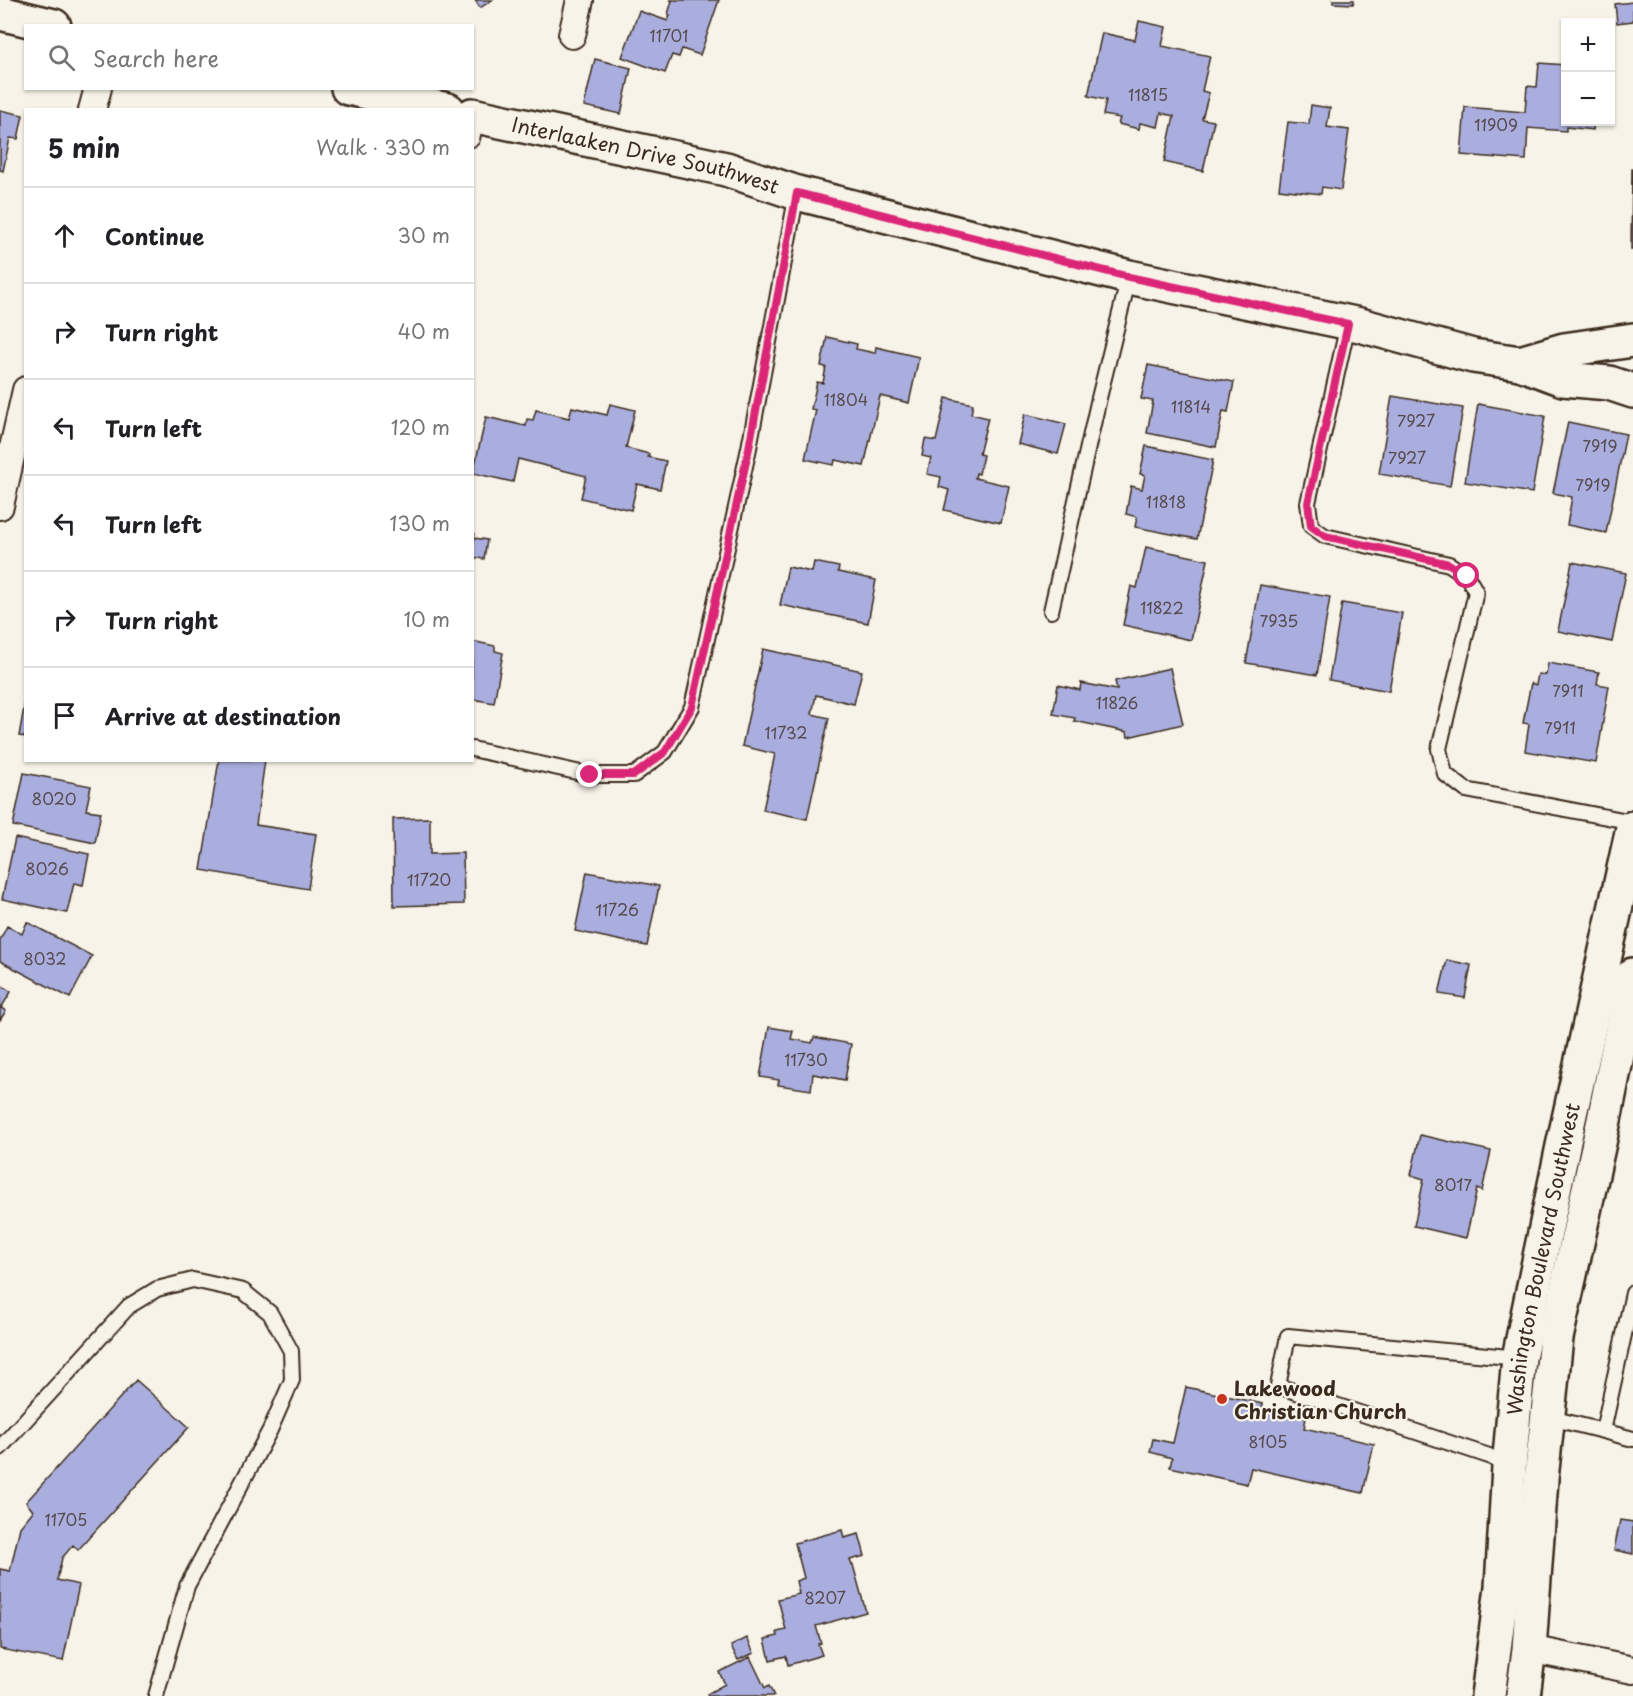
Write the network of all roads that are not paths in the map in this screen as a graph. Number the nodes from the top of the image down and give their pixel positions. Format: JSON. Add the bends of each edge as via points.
{"nodes":[{"id":1,"x":579,"y":0,"type":"edge"},
{"id":2,"x":0,"y":13,"type":"edge"},
{"id":3,"x":46,"y":24,"type":"edge"},
{"id":4,"x":572,"y":35,"type":"dead end"},
{"id":5,"x":97,"y":90,"type":"edge"},
{"id":6,"x":356,"y":90,"type":"edge"},
{"id":7,"x":93,"y":108,"type":"edge"},
{"id":8,"x":423,"y":108,"type":"edge"},
{"id":9,"x":474,"y":121,"type":"edge"},
{"id":10,"x":797,"y":193,"type":"junction"},
{"id":11,"x":1129,"y":277,"type":"junction"},
{"id":12,"x":1348,"y":324,"type":"junction"},
{"id":13,"x":1633,"y":340,"type":"edge"},
{"id":14,"x":1520,"y":363,"type":"junction"},
{"id":15,"x":1633,"y":391,"type":"edge"},
{"id":16,"x":24,"y":399,"type":"edge"},
{"id":17,"x":0,"y":506,"type":"edge"},
{"id":18,"x":1051,"y":610,"type":"dead end"},
{"id":19,"x":474,"y":749,"type":"edge"},
{"id":20,"x":1633,"y":822,"type":"edge"},
{"id":21,"x":1633,"y":828,"type":"edge"},
{"id":22,"x":1632,"y":982,"type":"edge"},
{"id":23,"x":1633,"y":1293,"type":"edge"},
{"id":24,"x":1628,"y":1346,"type":"edge"},
{"id":25,"x":1519,"y":1358,"type":"junction"},
{"id":26,"x":1547,"y":1416,"type":"junction"},
{"id":27,"x":1604,"y":1431,"type":"junction"},
{"id":28,"x":1633,"y":1439,"type":"edge"},
{"id":29,"x":0,"y":1448,"type":"edge"},
{"id":30,"x":1509,"y":1467,"type":"junction"},
{"id":31,"x":1529,"y":1649,"type":"junction"},
{"id":32,"x":1633,"y":1670,"type":"edge"},
{"id":33,"x":156,"y":1696,"type":"edge"},
{"id":34,"x":1488,"y":1696,"type":"edge"},
{"id":35,"x":1523,"y":1696,"type":"edge"}],
"edges":[{"from":1,"to":4,"type":"street"},
{"from":2,"to":3,"type":"main road"},
{"from":5,"to":7,"type":"street"},
{"from":6,"to":8,"type":"main road","name":"Interlaaken Drive Southwest"},
{"from":9,"to":10,"type":"main road","name":"Interlaaken Drive Southwest","via":[[726,168]]},
{"from":10,"to":11,"type":"main road","name":"Interlaaken Drive Southwest"},
{"from":10,"to":19,"type":"lane","via":[[749,448],[692,707],[665,752],[634,775],[590,775]]},
{"from":11,"to":12,"type":"main road","name":"Interlaaken Drive Southwest"},
{"from":11,"to":18,"type":"lane"},
{"from":12,"to":14,"type":"main road","name":"Interlaaken Drive Southwest","via":[[1473,356]]},
{"from":12,"to":20,"type":"lane","via":[[1308,503],[1311,526],[1325,536],[1449,564],[1467,576],[1476,592],[1438,749],[1445,774],[1466,790]]},
{"from":13,"to":14,"type":"main road","name":"Interlaaken Drive Southwest","via":[[1564,350]]},
{"from":14,"to":15,"type":"main road","name":"Interlaaken Drive Southwest","via":[[1563,379],[1609,383]]},
{"from":16,"to":17,"type":"street"},
{"from":21,"to":25,"type":"main road","name":"Washington Boulevard Southwest"},
{"from":22,"to":26,"type":"main road","name":"Washington Boulevard Southwest","via":[[1556,1338]]},
{"from":23,"to":24,"type":"lane"},
{"from":24,"to":27,"type":"lane"},
{"from":25,"to":30,"type":"main road","name":"Washington Boulevard Southwest"},
{"from":25,"to":30,"type":"lane","via":[[1288,1336],[1278,1386],[1489,1456]]},
{"from":26,"to":27,"type":"lane"},
{"from":26,"to":31,"type":"main road","name":"Washington Boulevard Southwest"},
{"from":27,"to":28,"type":"lane"},
{"from":29,"to":33,"type":"lane","via":[[129,1306],[157,1288],[193,1280],[213,1284],[243,1291],[270,1312],[291,1351],[292,1380],[187,1587]]},
{"from":30,"to":34,"type":"main road","name":"Washington Boulevard Southwest","via":[[1502,1587]]},
{"from":31,"to":32,"type":"street"},
{"from":31,"to":35,"type":"main road","name":"Washington Boulevard Southwest"}]}
